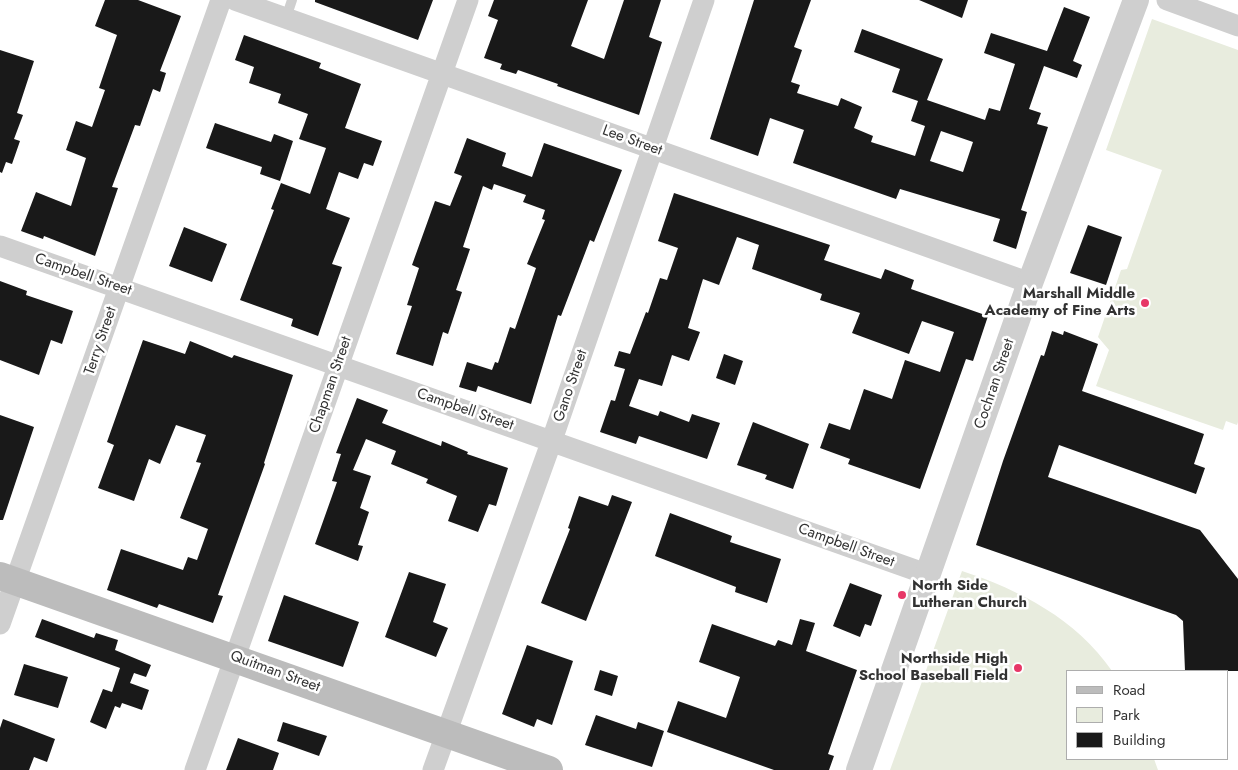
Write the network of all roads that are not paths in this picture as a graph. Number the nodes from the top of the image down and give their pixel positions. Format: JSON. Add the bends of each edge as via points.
{"nodes":[{"id":1,"x":221,"y":0,"type":"edge"},
{"id":2,"x":234,"y":0,"type":"edge"},
{"id":3,"x":468,"y":0,"type":"edge"},
{"id":4,"x":704,"y":0,"type":"edge"},
{"id":5,"x":1136,"y":0,"type":"edge"},
{"id":6,"x":1167,"y":0,"type":"edge"},
{"id":7,"x":289,"y":9,"type":"edge"},
{"id":8,"x":1238,"y":26,"type":"edge"},
{"id":9,"x":442,"y":74,"type":"junction"},
{"id":10,"x":653,"y":149,"type":"junction"},
{"id":11,"x":0,"y":246,"type":"edge"},
{"id":12,"x":1030,"y":283,"type":"junction"},
{"id":13,"x":120,"y":288,"type":"junction"},
{"id":14,"x":338,"y":366,"type":"junction"},
{"id":15,"x":552,"y":440,"type":"junction"},
{"id":16,"x":929,"y":575,"type":"junction"},
{"id":17,"x":8,"y":579,"type":"edge"},
{"id":18,"x":0,"y":624,"type":"edge"},
{"id":19,"x":235,"y":658,"type":"junction"},
{"id":20,"x":446,"y":734,"type":"junction"},
{"id":21,"x":195,"y":770,"type":"edge"},
{"id":22,"x":433,"y":770,"type":"edge"},
{"id":23,"x":549,"y":770,"type":"edge"},
{"id":24,"x":859,"y":770,"type":"edge"}],
"edges":[{"from":1,"to":13,"type":"street","name":"Terry Street"},
{"from":2,"to":7,"type":"street","name":"Lee Street"},
{"from":3,"to":9,"type":"street","name":"Chapman Street"},
{"from":4,"to":10,"type":"street","name":"Gano Street"},
{"from":5,"to":12,"type":"street","name":"Cochran Street"},
{"from":6,"to":8,"type":"street"},
{"from":7,"to":9,"type":"street","name":"Lee Street"},
{"from":9,"to":10,"type":"street","name":"Lee Street"},
{"from":9,"to":14,"type":"street","name":"Chapman Street"},
{"from":10,"to":12,"type":"street","name":"Lee Street"},
{"from":10,"to":15,"type":"street","name":"Gano Street"},
{"from":11,"to":13,"type":"street","name":"Campbell Street"},
{"from":12,"to":16,"type":"street","name":"Cochran Street"},
{"from":13,"to":14,"type":"street","name":"Campbell Street"},
{"from":13,"to":17,"type":"street","name":"Terry Street"},
{"from":14,"to":15,"type":"street","name":"Campbell Street"},
{"from":14,"to":19,"type":"street","name":"Chapman Street"},
{"from":15,"to":16,"type":"street","name":"Campbell Street"},
{"from":15,"to":20,"type":"street","name":"Gano Street"},
{"from":16,"to":24,"type":"street","name":"Cochran Street"},
{"from":17,"to":18,"type":"street","name":"Terry Street"},
{"from":17,"to":19,"type":"main road","name":"Quitman Street"},
{"from":19,"to":20,"type":"main road","name":"Quitman Street"},
{"from":19,"to":21,"type":"street","name":"Chapman Street"},
{"from":20,"to":22,"type":"street","name":"Gano Street"},
{"from":20,"to":23,"type":"main road","name":"Quitman Street"}]}
